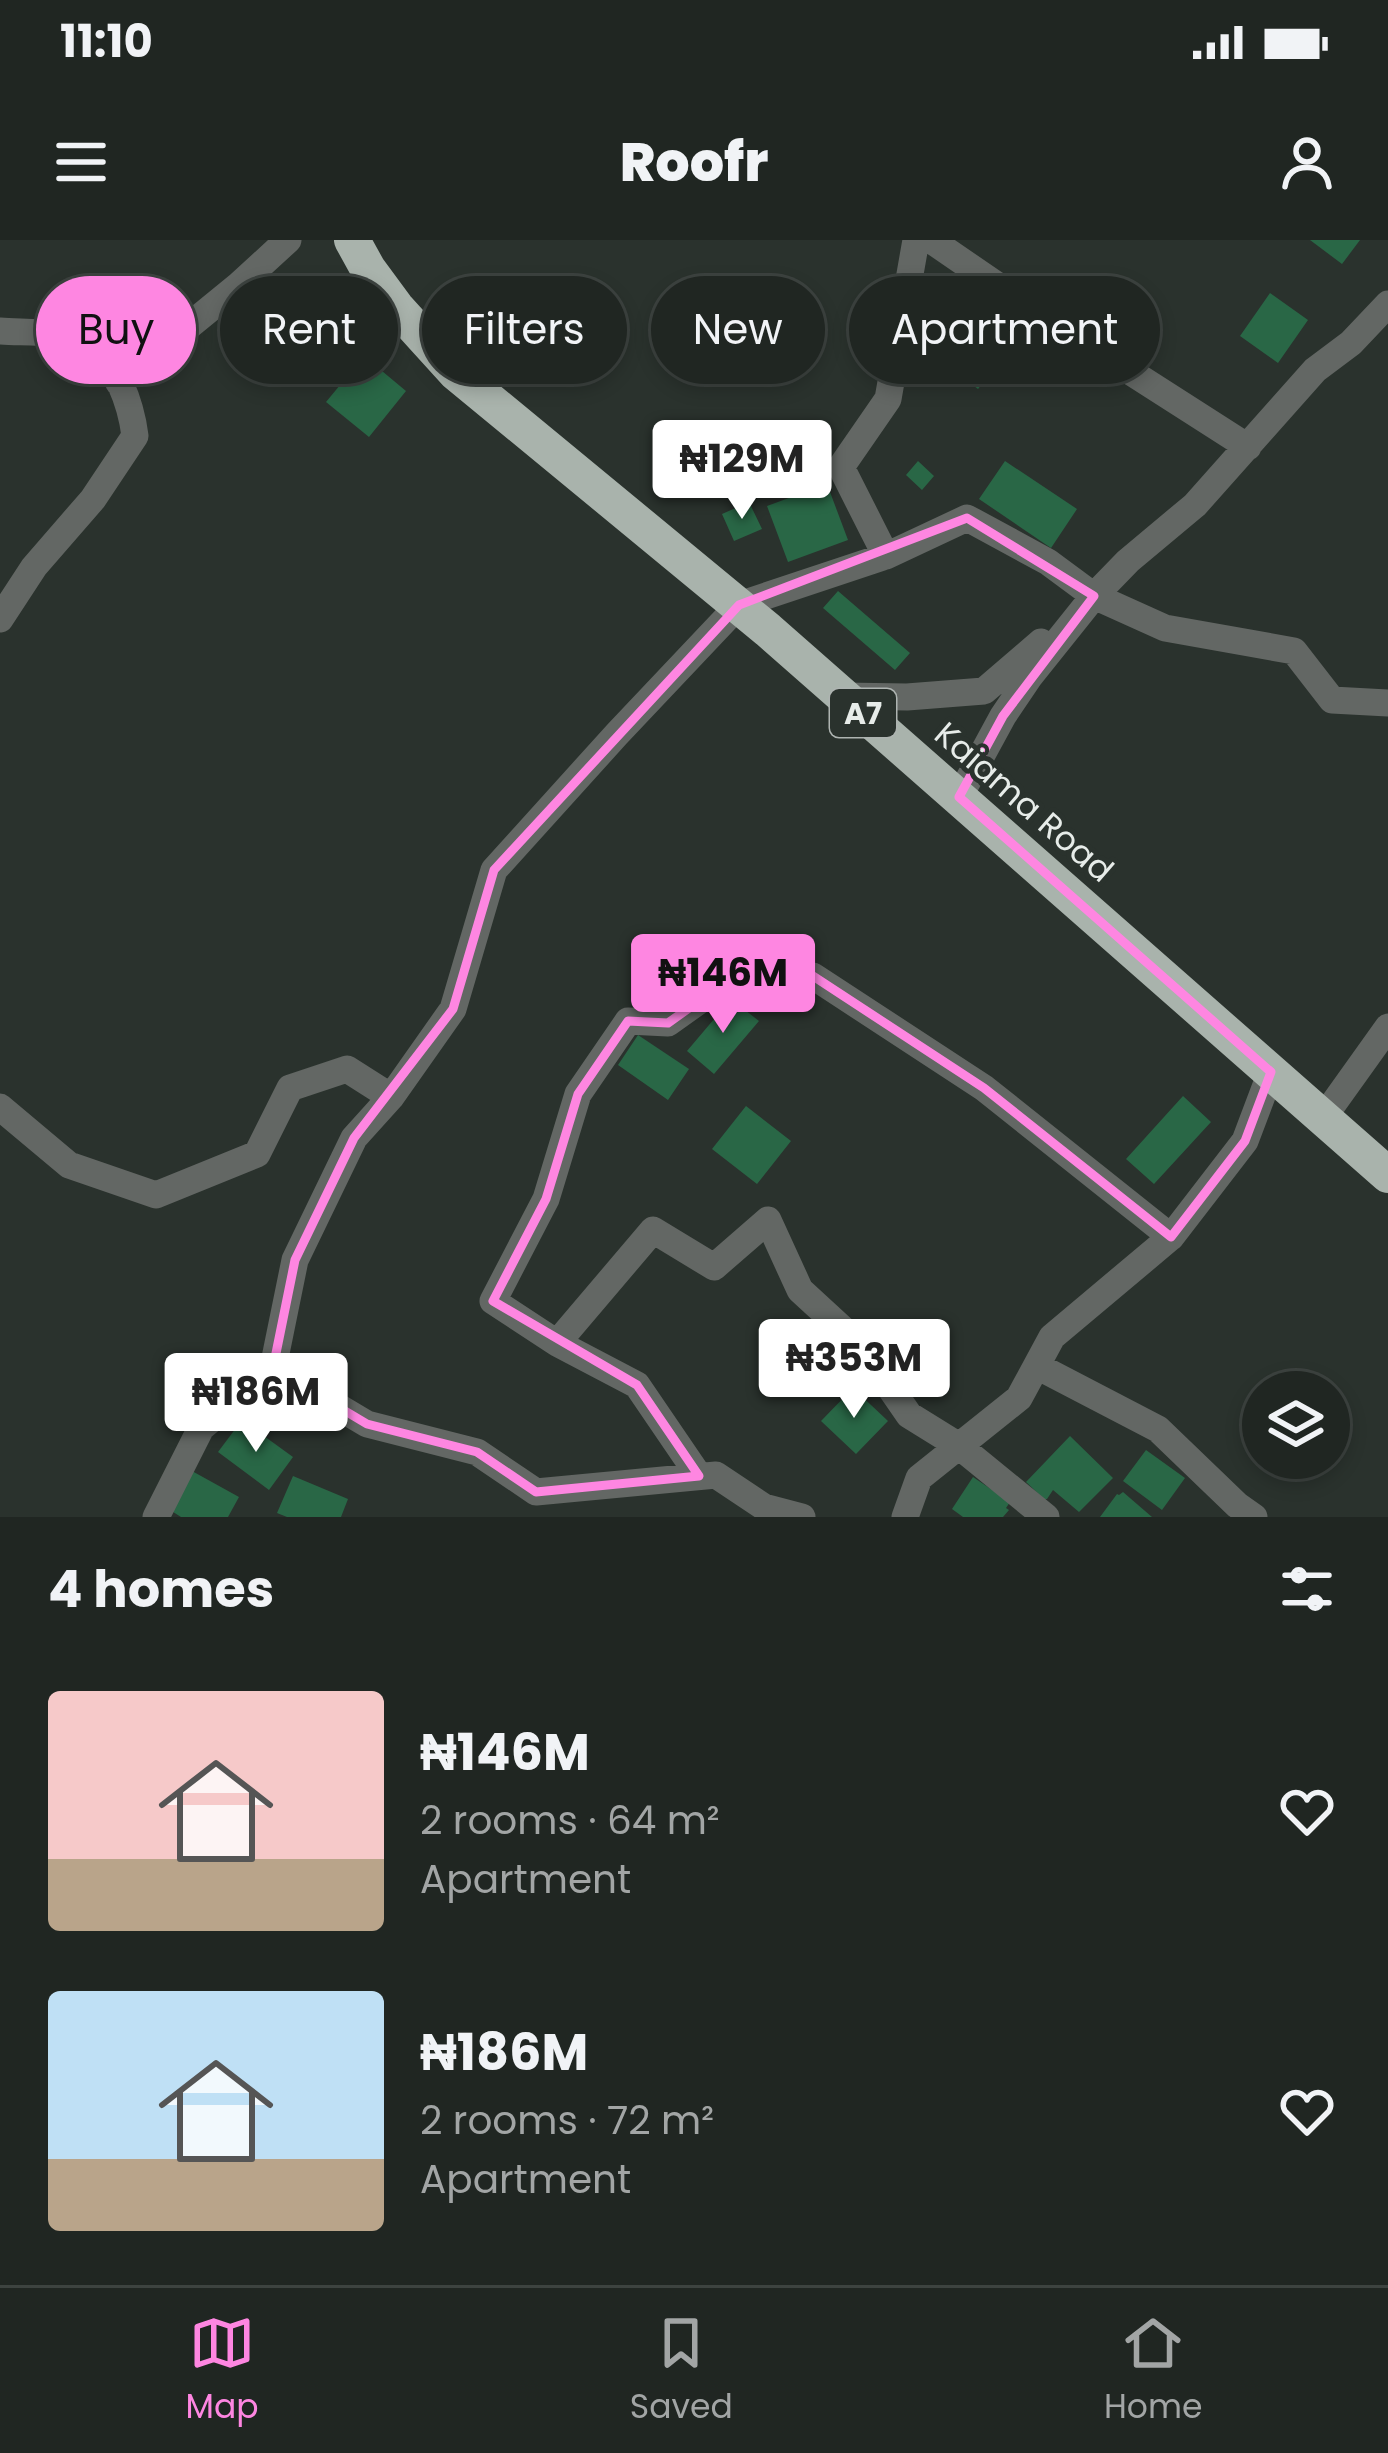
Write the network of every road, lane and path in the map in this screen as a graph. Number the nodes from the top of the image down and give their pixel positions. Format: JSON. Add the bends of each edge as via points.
{"nodes":[{"id":1,"x":288,"y":240,"type":"edge"},
{"id":2,"x":352,"y":240,"type":"edge"},
{"id":3,"x":916,"y":240,"type":"edge"},
{"id":4,"x":931,"y":240,"type":"edge"},
{"id":5,"x":196,"y":320,"type":"edge"},
{"id":6,"x":1382,"y":320,"type":"edge"},
{"id":7,"x":0,"y":331,"type":"edge"},
{"id":8,"x":36,"y":334,"type":"edge"},
{"id":9,"x":119,"y":384,"type":"edge"},
{"id":10,"x":1248,"y":447,"type":"junction"},
{"id":11,"x":886,"y":556,"type":"junction"},
{"id":12,"x":1094,"y":596,"type":"junction"},
{"id":13,"x":739,"y":605,"type":"junction"},
{"id":14,"x":0,"y":619,"type":"edge"},
{"id":15,"x":843,"y":696,"type":"junction"},
{"id":16,"x":1388,"y":703,"type":"edge"},
{"id":17,"x":959,"y":797,"type":"junction"},
{"id":18,"x":1388,"y":1027,"type":"edge"},
{"id":19,"x":1271,"y":1072,"type":"junction"},
{"id":20,"x":391,"y":1097,"type":"junction"},
{"id":21,"x":0,"y":1107,"type":"edge"},
{"id":22,"x":1323,"y":1118,"type":"junction"},
{"id":23,"x":1388,"y":1175,"type":"edge"},
{"id":24,"x":1171,"y":1237,"type":"junction"},
{"id":25,"x":557,"y":1343,"type":"junction"},
{"id":26,"x":1036,"y":1366,"type":"junction"},
{"id":27,"x":273,"y":1368,"type":"junction"},
{"id":28,"x":959,"y":1446,"type":"junction"},
{"id":29,"x":699,"y":1476,"type":"junction"},
{"id":30,"x":156,"y":1517,"type":"edge"},
{"id":31,"x":802,"y":1517,"type":"edge"},
{"id":32,"x":905,"y":1517,"type":"edge"},
{"id":33,"x":1046,"y":1517,"type":"edge"},
{"id":34,"x":1254,"y":1517,"type":"edge"}],
"edges":[{"from":1,"to":5,"type":"street"},
{"from":2,"to":13,"type":"highway","name":"Kaiama Road","number":"A7","via":[[396,307],[455,372]]},
{"from":3,"to":11,"type":"street","via":[[888,399],[841,466]]},
{"from":4,"to":10,"type":"street"},
{"from":6,"to":10,"type":"street","via":[[1315,370]]},
{"from":7,"to":8,"type":"street"},
{"from":9,"to":14,"type":"street","via":[[135,436]]},
{"from":10,"to":12,"type":"street"},
{"from":11,"to":12,"type":"street","via":[[968,518]]},
{"from":11,"to":13,"type":"street"},
{"from":12,"to":15,"type":"street","via":[[984,691]]},
{"from":12,"to":16,"type":"street","via":[[1165,628],[1294,651],[1332,700]]},
{"from":12,"to":17,"type":"street","via":[[1003,716]]},
{"from":13,"to":15,"type":"highway","name":"Kaiama Road","number":"A7"},
{"from":13,"to":20,"type":"street","via":[[494,870],[453,1009]]},
{"from":15,"to":17,"type":"highway","name":"Kaiama Road","number":"A7"},
{"from":17,"to":19,"type":"highway","name":"Kaiama Road","number":"A7"},
{"from":18,"to":22,"type":"street"},
{"from":19,"to":22,"type":"highway","name":"Kaiama Road","number":"A7"},
{"from":19,"to":24,"type":"street","via":[[1245,1141]]},
{"from":20,"to":21,"type":"street","via":[[347,1069],[290,1088],[257,1154],[156,1195],[69,1165]]},
{"from":20,"to":27,"type":"street","via":[[354,1138],[296,1260]]},
{"from":22,"to":23,"type":"highway","name":"Kaiama Road","number":"A7"},
{"from":24,"to":25,"type":"street","via":[[984,1088],[813,976],[741,971],[668,1023],[628,1021],[578,1094],[546,1199],[493,1301]]},
{"from":24,"to":26,"type":"street","via":[[1052,1337]]},
{"from":25,"to":28,"type":"street","via":[[653,1230],[715,1267],[768,1220],[800,1290],[862,1347],[909,1415]]},
{"from":25,"to":29,"type":"street","via":[[638,1385]]},
{"from":26,"to":28,"type":"street","via":[[1019,1398]]},
{"from":26,"to":34,"type":"street","via":[[1158,1429]]},
{"from":27,"to":29,"type":"street","via":[[368,1424],[477,1452],[536,1492]]},
{"from":27,"to":30,"type":"street","via":[[201,1428]]},
{"from":28,"to":32,"type":"street","via":[[919,1478]]},
{"from":28,"to":33,"type":"street"},
{"from":29,"to":31,"type":"street","via":[[716,1475],[764,1508]]}]}
